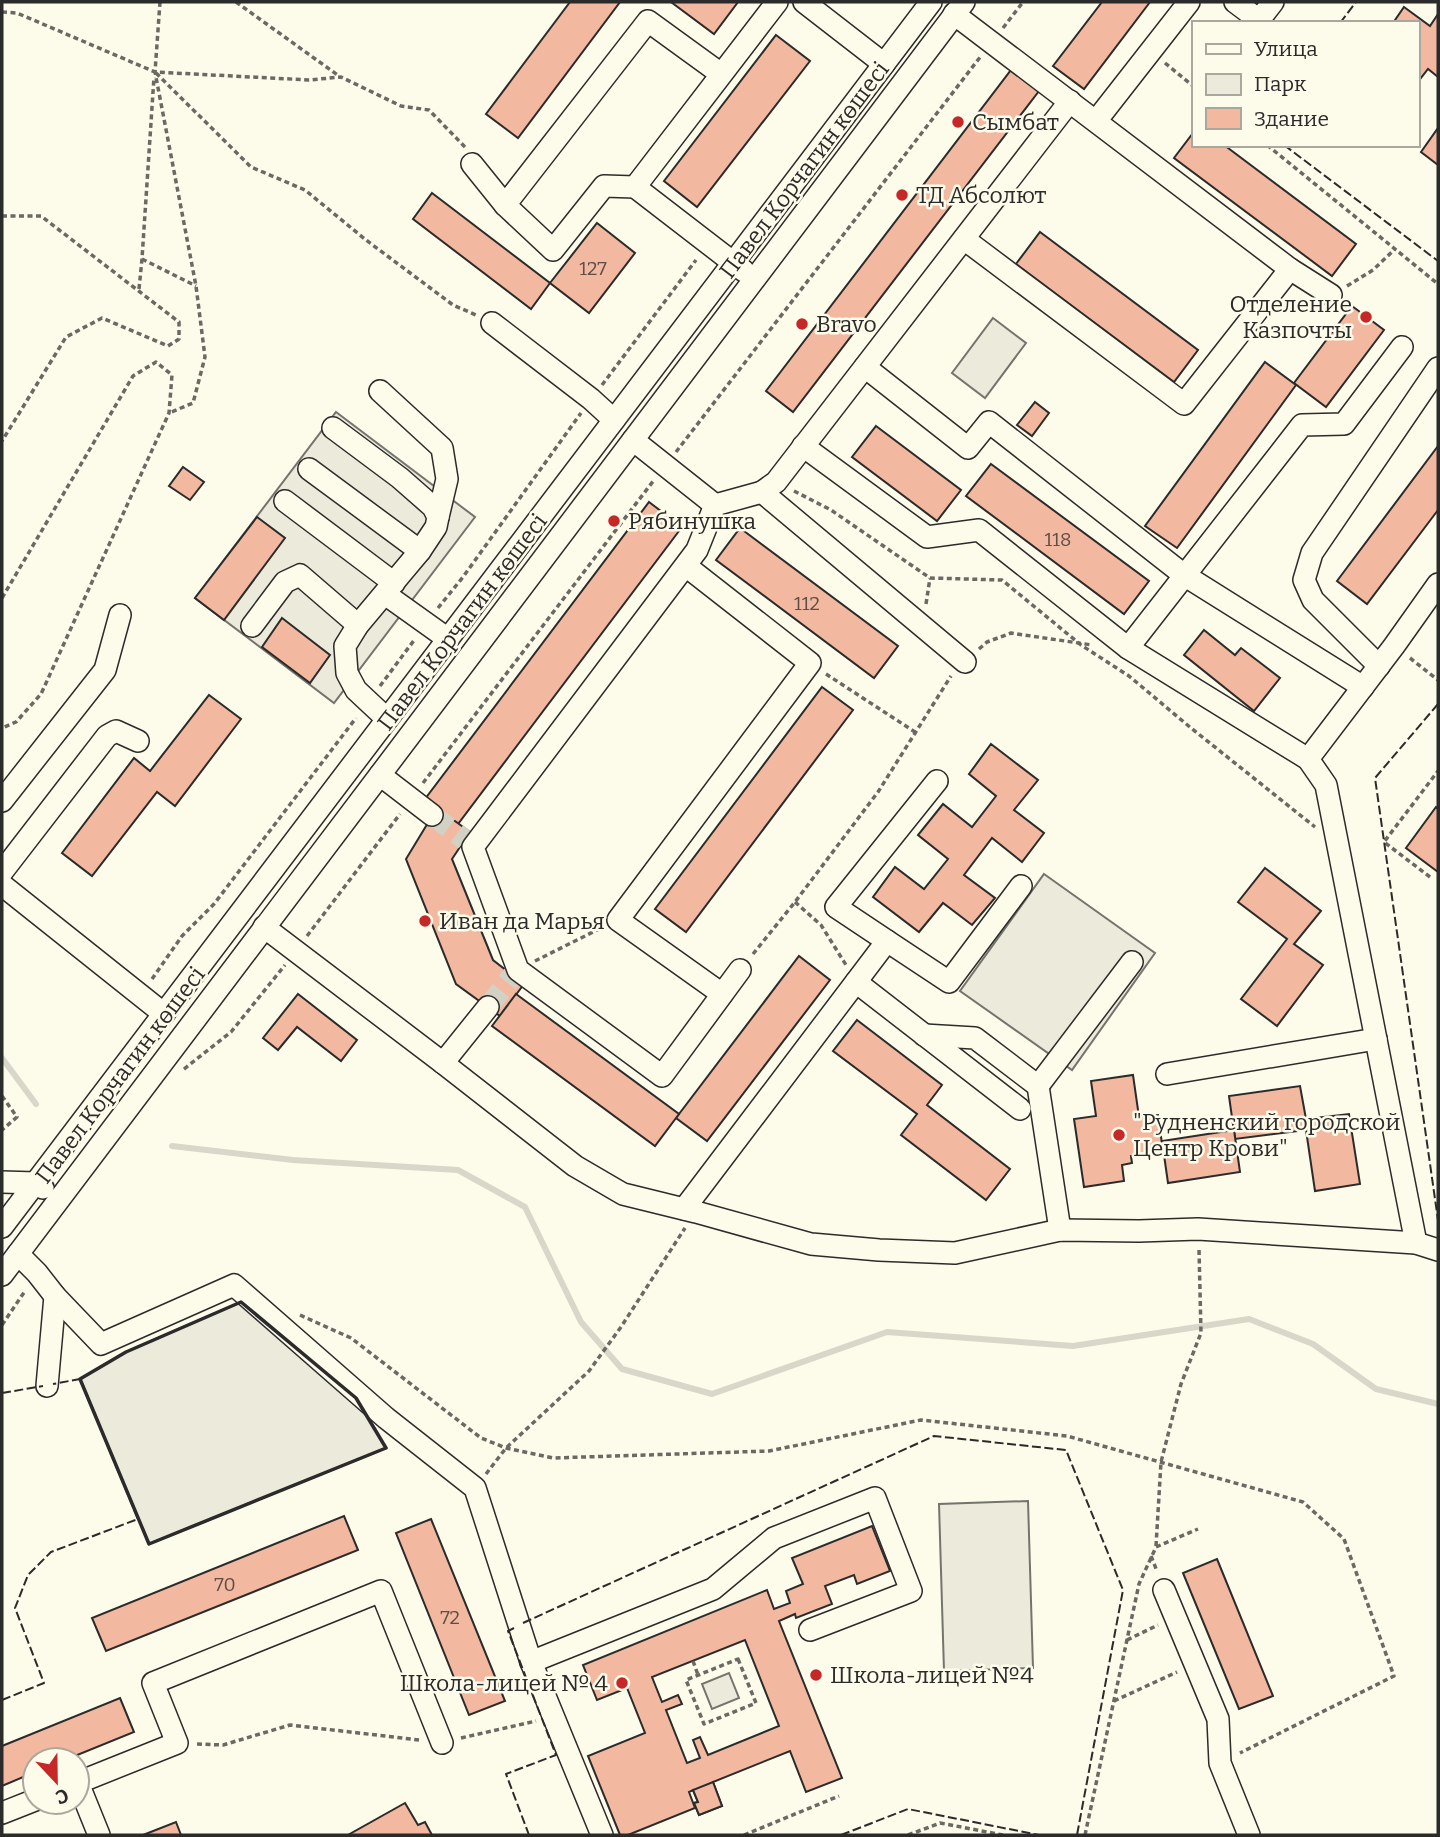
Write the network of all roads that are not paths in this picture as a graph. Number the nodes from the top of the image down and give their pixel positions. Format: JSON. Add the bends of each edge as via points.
{"nodes":[{"id":1,"x":777,"y":2,"type":"edge"},
{"id":2,"x":804,"y":2,"type":"edge"},
{"id":3,"x":931,"y":2,"type":"edge"},
{"id":4,"x":1189,"y":2,"type":"edge"},
{"id":5,"x":1235,"y":2,"type":"edge"},
{"id":6,"x":1273,"y":2,"type":"edge"},
{"id":7,"x":959,"y":8,"type":"edge"},
{"id":8,"x":884,"y":64,"type":"junction"},
{"id":9,"x":721,"y":74,"type":"junction"},
{"id":10,"x":1070,"y":102,"type":"junction"},
{"id":11,"x":1096,"y":121,"type":"junction"},
{"id":12,"x":472,"y":164,"type":"road end"},
{"id":13,"x":635,"y":187,"type":"junction"},
{"id":14,"x":505,"y":205,"type":"junction"},
{"id":15,"x":964,"y":239,"type":"junction"},
{"id":16,"x":733,"y":263,"type":"junction"},
{"id":17,"x":1290,"y":269,"type":"junction"},
{"id":18,"x":754,"y":279,"type":"junction"},
{"id":19,"x":1331,"y":295,"type":"road end"},
{"id":20,"x":492,"y":323,"type":"road end"},
{"id":21,"x":1402,"y":346,"type":"dead end"},
{"id":22,"x":865,"y":367,"type":"junction"},
{"id":23,"x":1438,"y":368,"type":"edge"},
{"id":24,"x":380,"y":391,"type":"dead end"},
{"id":25,"x":614,"y":420,"type":"junction"},
{"id":26,"x":333,"y":428,"type":"dead end"},
{"id":27,"x":633,"y":440,"type":"junction"},
{"id":28,"x":803,"y":446,"type":"junction"},
{"id":29,"x":309,"y":470,"type":"dead end"},
{"id":30,"x":769,"y":487,"type":"junction"},
{"id":31,"x":285,"y":501,"type":"dead end"},
{"id":32,"x":715,"y":505,"type":"junction"},
{"id":33,"x":438,"y":517,"type":"junction"},
{"id":34,"x":420,"y":551,"type":"junction"},
{"id":35,"x":686,"y":566,"type":"junction"},
{"id":36,"x":1184,"y":575,"type":"junction"},
{"id":37,"x":1438,"y":583,"type":"edge"},
{"id":38,"x":389,"y":588,"type":"junction"},
{"id":39,"x":476,"y":601,"type":"junction"},
{"id":40,"x":120,"y":615,"type":"dead end"},
{"id":41,"x":499,"y":617,"type":"junction"},
{"id":42,"x":358,"y":625,"type":"junction"},
{"id":43,"x":251,"y":626,"type":"dead end"},
{"id":44,"x":448,"y":639,"type":"junction"},
{"id":45,"x":1128,"y":648,"type":"junction"},
{"id":46,"x":965,"y":662,"type":"road end"},
{"id":47,"x":1379,"y":666,"type":"junction"},
{"id":48,"x":1363,"y":687,"type":"junction"},
{"id":49,"x":387,"y":719,"type":"junction"},
{"id":50,"x":138,"y":741,"type":"dead end"},
{"id":51,"x":1308,"y":758,"type":"junction"},
{"id":52,"x":380,"y":775,"type":"junction"},
{"id":53,"x":937,"y":781,"type":"dead end"},
{"id":54,"x":2,"y":801,"type":"edge"},
{"id":55,"x":432,"y":815,"type":"tunnel mouth"},
{"id":56,"x":2,"y":872,"type":"edge"},
{"id":57,"x":2,"y":885,"type":"edge"},
{"id":58,"x":1021,"y":886,"type":"dead end"},
{"id":59,"x":264,"y":928,"type":"junction"},
{"id":60,"x":887,"y":941,"type":"junction"},
{"id":61,"x":1132,"y":962,"type":"dead end"},
{"id":62,"x":740,"y":970,"type":"road end"},
{"id":63,"x":856,"y":982,"type":"junction"},
{"id":64,"x":722,"y":995,"type":"junction"},
{"id":65,"x":488,"y":1007,"type":"tunnel mouth"},
{"id":66,"x":164,"y":1014,"type":"junction"},
{"id":67,"x":923,"y":1035,"type":"junction"},
{"id":68,"x":1376,"y":1040,"type":"junction"},
{"id":69,"x":443,"y":1063,"type":"junction"},
{"id":70,"x":1167,"y":1074,"type":"dead end"},
{"id":71,"x":1038,"y":1086,"type":"junction"},
{"id":72,"x":1020,"y":1109,"type":"dead end"},
{"id":73,"x":2,"y":1182,"type":"edge"},
{"id":74,"x":36,"y":1183,"type":"junction"},
{"id":75,"x":59,"y":1199,"type":"junction"},
{"id":76,"x":690,"y":1210,"type":"junction"},
{"id":77,"x":2,"y":1229,"type":"edge"},
{"id":78,"x":1060,"y":1230,"type":"junction"},
{"id":79,"x":1416,"y":1242,"type":"junction"},
{"id":80,"x":21,"y":1250,"type":"junction"},
{"id":81,"x":1438,"y":1251,"type":"edge"},
{"id":82,"x":2,"y":1275,"type":"edge"},
{"id":83,"x":55,"y":1296,"type":"junction"},
{"id":84,"x":47,"y":1386,"type":"dead end"},
{"id":85,"x":1164,"y":1590,"type":"dead end"},
{"id":86,"x":810,"y":1630,"type":"dead end"},
{"id":87,"x":531,"y":1662,"type":"junction"},
{"id":88,"x":442,"y":1743,"type":"road end"},
{"id":89,"x":91,"y":1777,"type":"edge"},
{"id":90,"x":21,"y":1806,"type":"edge"},
{"id":91,"x":2,"y":1814,"type":"edge"},
{"id":92,"x":91,"y":1816,"type":"edge"},
{"id":93,"x":99,"y":1835,"type":"edge"},
{"id":94,"x":602,"y":1835,"type":"edge"},
{"id":95,"x":1249,"y":1835,"type":"edge"}],
"edges":[{"from":1,"to":9,"type":"street"},
{"from":2,"to":8,"type":"street"},
{"from":3,"to":8,"type":"street","name":"Павел Корчагин көшесі"},
{"from":4,"to":11,"type":"street"},
{"from":5,"to":6,"type":"street","via":[[1259,20]]},
{"from":7,"to":10,"type":"street","via":[[992,42]]},
{"from":7,"to":18,"type":"street","name":"Павел Корчагин көшесі"},
{"from":8,"to":16,"type":"street","name":"Павел Корчагин көшесі"},
{"from":9,"to":13,"type":"street"},
{"from":9,"to":14,"type":"street","via":[[648,21]]},
{"from":10,"to":11,"type":"street"},
{"from":10,"to":15,"type":"street"},
{"from":11,"to":17,"type":"street"},
{"from":12,"to":14,"type":"street"},
{"from":13,"to":14,"type":"street","via":[[604,186],[552,250]]},
{"from":13,"to":16,"type":"street"},
{"from":15,"to":17,"type":"street","via":[[1184,404]]},
{"from":15,"to":22,"type":"street"},
{"from":16,"to":18,"type":"street"},
{"from":16,"to":25,"type":"street","name":"Павел Корчагин көшесі"},
{"from":17,"to":19,"type":"street"},
{"from":18,"to":27,"type":"street","name":"Павел Корчагин көшесі"},
{"from":20,"to":25,"type":"street"},
{"from":21,"to":36,"type":"street","via":[[1344,424],[1302,425]]},
{"from":22,"to":28,"type":"street"},
{"from":22,"to":36,"type":"street","via":[[968,448],[989,422]]},
{"from":23,"to":47,"type":"street","via":[[1312,552],[1304,580],[1313,600]]},
{"from":24,"to":33,"type":"street","via":[[442,448],[447,480]]},
{"from":25,"to":39,"type":"street","name":"Павел Корчагин көшесі"},
{"from":26,"to":33,"type":"street","via":[[400,478]]},
{"from":27,"to":32,"type":"street"},
{"from":27,"to":41,"type":"street","name":"Павел Корчагин көшесі"},
{"from":28,"to":30,"type":"street"},
{"from":28,"to":45,"type":"street","via":[[927,537],[979,530]]},
{"from":29,"to":34,"type":"street"},
{"from":30,"to":32,"type":"street"},
{"from":30,"to":46,"type":"street"},
{"from":31,"to":38,"type":"street"},
{"from":32,"to":35,"type":"street"},
{"from":33,"to":34,"type":"street"},
{"from":34,"to":38,"type":"street"},
{"from":35,"to":64,"type":"street","via":[[810,663],[618,920]]},
{"from":35,"to":64,"type":"street","via":[[469,843],[515,972],[662,1076]]},
{"from":36,"to":45,"type":"street"},
{"from":36,"to":48,"type":"street"},
{"from":37,"to":47,"type":"street"},
{"from":38,"to":42,"type":"street"},
{"from":38,"to":44,"type":"street"},
{"from":39,"to":41,"type":"street"},
{"from":39,"to":44,"type":"street","name":"Павел Корчагин көшесі"},
{"from":40,"to":54,"type":"street","via":[[105,670]]},
{"from":41,"to":52,"type":"street","name":"Павел Корчагин көшесі"},
{"from":42,"to":43,"type":"street","via":[[300,575],[285,582]]},
{"from":42,"to":49,"type":"street","via":[[345,646],[347,673],[356,691]]},
{"from":44,"to":49,"type":"street","name":"Павел Корчагин көшесі"},
{"from":45,"to":51,"type":"street"},
{"from":47,"to":48,"type":"street"},
{"from":48,"to":51,"type":"street"},
{"from":49,"to":66,"type":"street","name":"Павел Корчагин көшесі"},
{"from":50,"to":56,"type":"street","via":[[116,731],[107,736]]},
{"from":51,"to":68,"type":"street","via":[[1326,785]]},
{"from":52,"to":55,"type":"street"},
{"from":52,"to":59,"type":"street","name":"Павел Корчагин көшесі"},
{"from":53,"to":60,"type":"street","via":[[836,907]]},
{"from":57,"to":66,"type":"street"},
{"from":58,"to":60,"type":"street","via":[[949,982]]},
{"from":59,"to":69,"type":"street"},
{"from":59,"to":75,"type":"street","name":"Павел Корчагин көшесі"},
{"from":60,"to":63,"type":"street"},
{"from":61,"to":71,"type":"street"},
{"from":62,"to":64,"type":"street"},
{"from":63,"to":67,"type":"street"},
{"from":63,"to":76,"type":"street"},
{"from":65,"to":69,"type":"street"},
{"from":66,"to":74,"type":"street","name":"Павел Корчагин көшесі"},
{"from":67,"to":71,"type":"street","via":[[975,1038]]},
{"from":67,"to":72,"type":"street"},
{"from":68,"to":70,"type":"street"},
{"from":68,"to":79,"type":"street"},
{"from":69,"to":76,"type":"street","via":[[575,1166],[623,1194]]},
{"from":71,"to":78,"type":"street"},
{"from":73,"to":74,"type":"street"},
{"from":74,"to":75,"type":"street"},
{"from":74,"to":77,"type":"street","name":"Павел Корчагин көшесі"},
{"from":75,"to":80,"type":"street","name":"Павел Корчагин көшесі"},
{"from":76,"to":78,"type":"street","via":[[811,1244],[879,1250],[955,1253]]},
{"from":77,"to":80,"type":"street"},
{"from":78,"to":79,"type":"street","via":[[1198,1229]]},
{"from":79,"to":81,"type":"street"},
{"from":80,"to":82,"type":"street","name":"Павел Корчагин көшесі"},
{"from":80,"to":83,"type":"street"},
{"from":83,"to":84,"type":"street"},
{"from":83,"to":87,"type":"street","via":[[101,1343],[234,1285],[475,1488]]},
{"from":85,"to":95,"type":"street","via":[[1218,1718],[1220,1763]]},
{"from":86,"to":87,"type":"street","via":[[911,1591],[875,1498],[774,1538],[713,1589]]},
{"from":87,"to":94,"type":"street"},
{"from":88,"to":89,"type":"street","via":[[381,1591],[153,1683],[177,1743]]},
{"from":90,"to":91,"type":"street"},
{"from":92,"to":93,"type":"street"}]}
